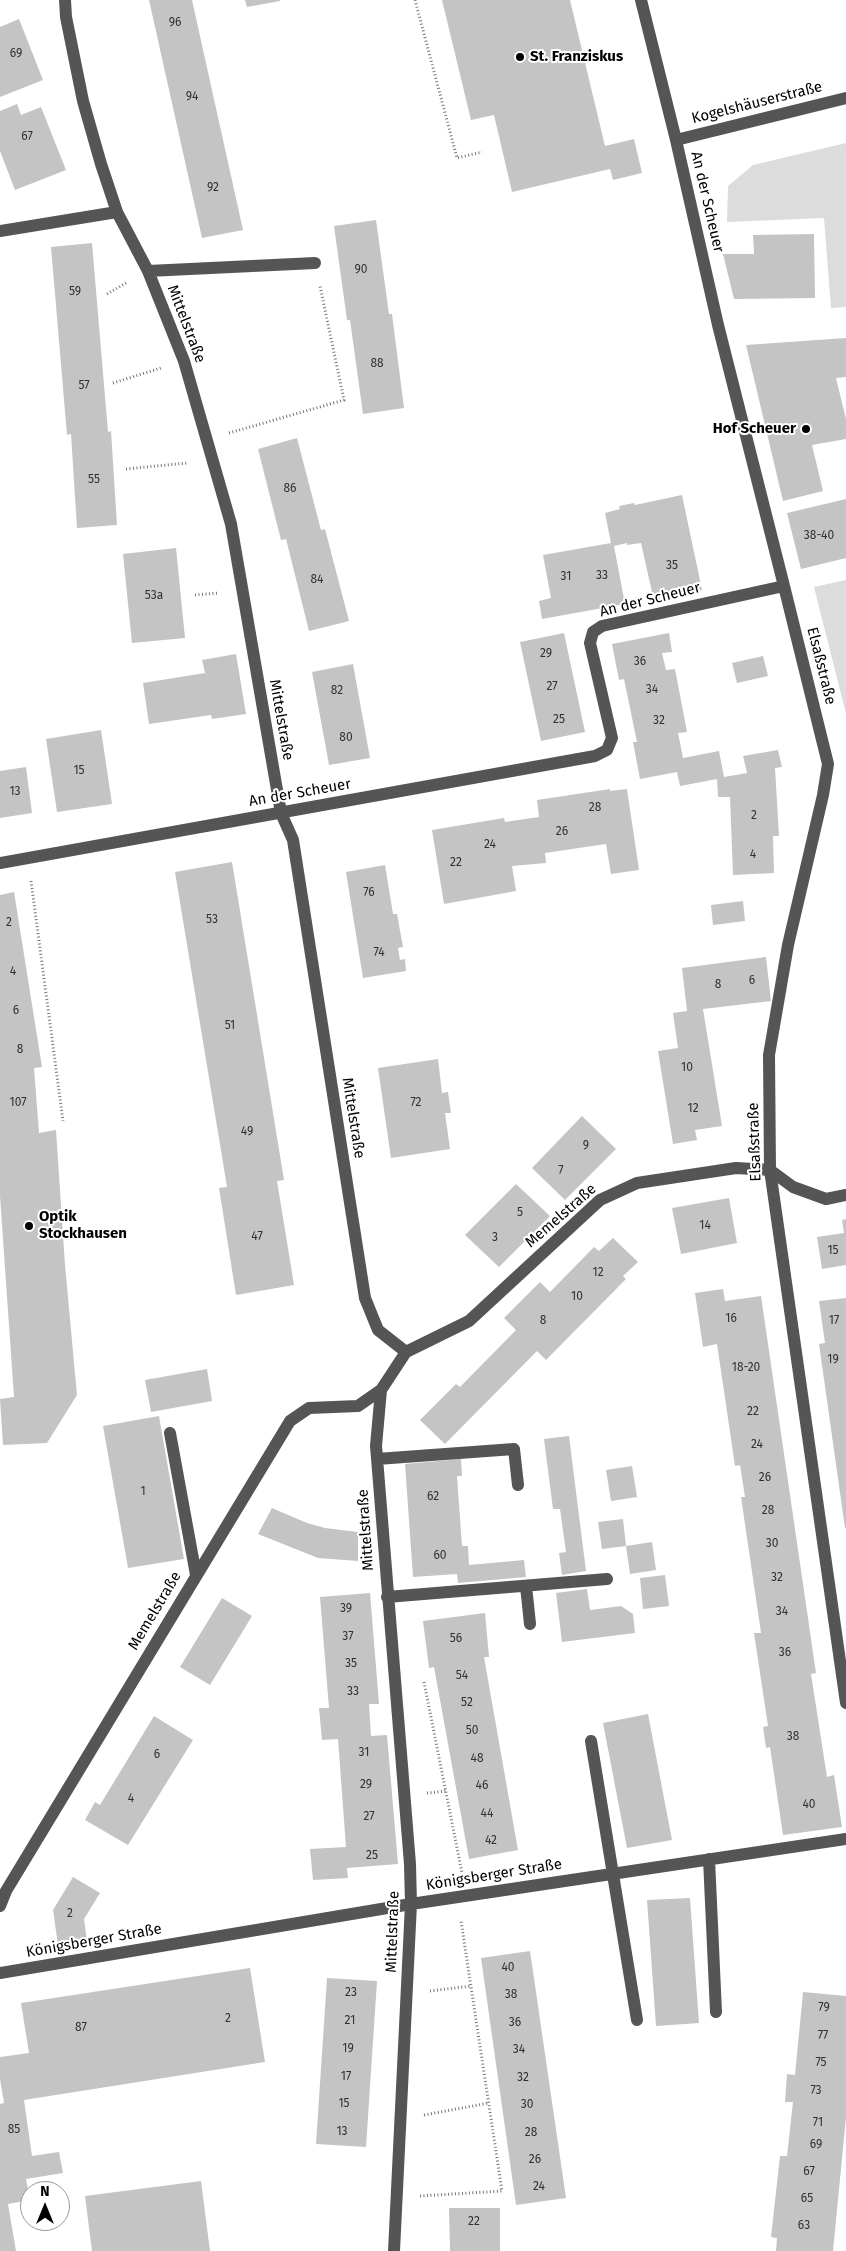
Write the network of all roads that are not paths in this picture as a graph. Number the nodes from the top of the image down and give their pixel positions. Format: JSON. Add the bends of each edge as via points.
{"nodes":[{"id":1,"x":64,"y":0,"type":"edge"},
{"id":2,"x":641,"y":0,"type":"edge"},
{"id":3,"x":846,"y":98,"type":"edge"},
{"id":4,"x":676,"y":140,"type":"junction"},
{"id":5,"x":117,"y":212,"type":"junction"},
{"id":6,"x":0,"y":231,"type":"edge"},
{"id":7,"x":315,"y":263,"type":"road end"},
{"id":8,"x":148,"y":271,"type":"junction"},
{"id":9,"x":784,"y":586,"type":"junction"},
{"id":10,"x":281,"y":813,"type":"junction"},
{"id":11,"x":0,"y":863,"type":"edge"},
{"id":12,"x":770,"y":1170,"type":"junction"},
{"id":13,"x":846,"y":1196,"type":"edge"},
{"id":14,"x":406,"y":1352,"type":"junction"},
{"id":15,"x":381,"y":1390,"type":"junction"},
{"id":16,"x":170,"y":1433,"type":"dead end"},
{"id":17,"x":377,"y":1459,"type":"junction"},
{"id":18,"x":518,"y":1485,"type":"dead end"},
{"id":19,"x":196,"y":1575,"type":"junction"},
{"id":20,"x":607,"y":1579,"type":"dead end"},
{"id":21,"x":526,"y":1586,"type":"junction"},
{"id":22,"x":387,"y":1597,"type":"junction"},
{"id":23,"x":530,"y":1624,"type":"dead end"},
{"id":24,"x":846,"y":1703,"type":"edge"},
{"id":25,"x":592,"y":1741,"type":"dead end"},
{"id":26,"x":846,"y":1839,"type":"edge"},
{"id":27,"x":708,"y":1859,"type":"junction"},
{"id":28,"x":614,"y":1874,"type":"junction"},
{"id":29,"x":411,"y":1904,"type":"junction"},
{"id":30,"x":0,"y":1906,"type":"edge"},
{"id":31,"x":0,"y":1970,"type":"edge"},
{"id":32,"x":716,"y":2012,"type":"dead end"},
{"id":33,"x":637,"y":2020,"type":"dead end"},
{"id":34,"x":394,"y":2251,"type":"edge"}],
"edges":[{"from":1,"to":5,"type":"street","name":"Mittelstraße","via":[[83,100]]},
{"from":2,"to":4,"type":"street","name":"An der Scheuer"},
{"from":3,"to":4,"type":"street","name":"Kogelshäuserstraße"},
{"from":4,"to":9,"type":"street","name":"An der Scheuer","via":[[718,325]]},
{"from":5,"to":6,"type":"street"},
{"from":5,"to":8,"type":"street","name":"Mittelstraße"},
{"from":7,"to":8,"type":"street"},
{"from":8,"to":10,"type":"street","name":"Mittelstraße","via":[[184,361],[231,524]]},
{"from":9,"to":10,"type":"street","name":"An der Scheuer","via":[[602,626],[593,632],[590,643],[612,738],[607,750],[596,756]]},
{"from":9,"to":12,"type":"street","name":"Elsaßstraße","via":[[828,764],[788,945],[768,1055]]},
{"from":10,"to":11,"type":"street","name":"An der Scheuer"},
{"from":10,"to":14,"type":"street","name":"Mittelstraße","via":[[293,840],[365,1298],[378,1330]]},
{"from":12,"to":13,"type":"street","via":[[793,1187],[826,1199]]},
{"from":12,"to":14,"type":"street","name":"Memelstraße","via":[[736,1168],[637,1183],[600,1200],[469,1321]]},
{"from":12,"to":24,"type":"street","name":"Elsaßstraße"},
{"from":14,"to":15,"type":"street","name":"Mittelstraße"},
{"from":15,"to":17,"type":"street","name":"Mittelstraße"},
{"from":15,"to":19,"type":"street","name":"Memelstraße","via":[[358,1406],[309,1408],[290,1421]]},
{"from":16,"to":19,"type":"street"},
{"from":17,"to":18,"type":"street","via":[[514,1449]]},
{"from":17,"to":22,"type":"street","name":"Mittelstraße"},
{"from":19,"to":30,"type":"street","name":"Memelstraße"},
{"from":20,"to":21,"type":"street"},
{"from":21,"to":22,"type":"street"},
{"from":21,"to":23,"type":"street"},
{"from":22,"to":29,"type":"street","name":"Mittelstraße"},
{"from":25,"to":28,"type":"street"},
{"from":26,"to":27,"type":"street","name":"Königsberger Straße"},
{"from":27,"to":28,"type":"street","name":"Königsberger Straße"},
{"from":27,"to":32,"type":"street"},
{"from":28,"to":29,"type":"street","name":"Königsberger Straße"},
{"from":28,"to":33,"type":"street"},
{"from":29,"to":31,"type":"street","name":"Königsberger Straße"},
{"from":29,"to":34,"type":"street","name":"Mittelstraße"}]}
